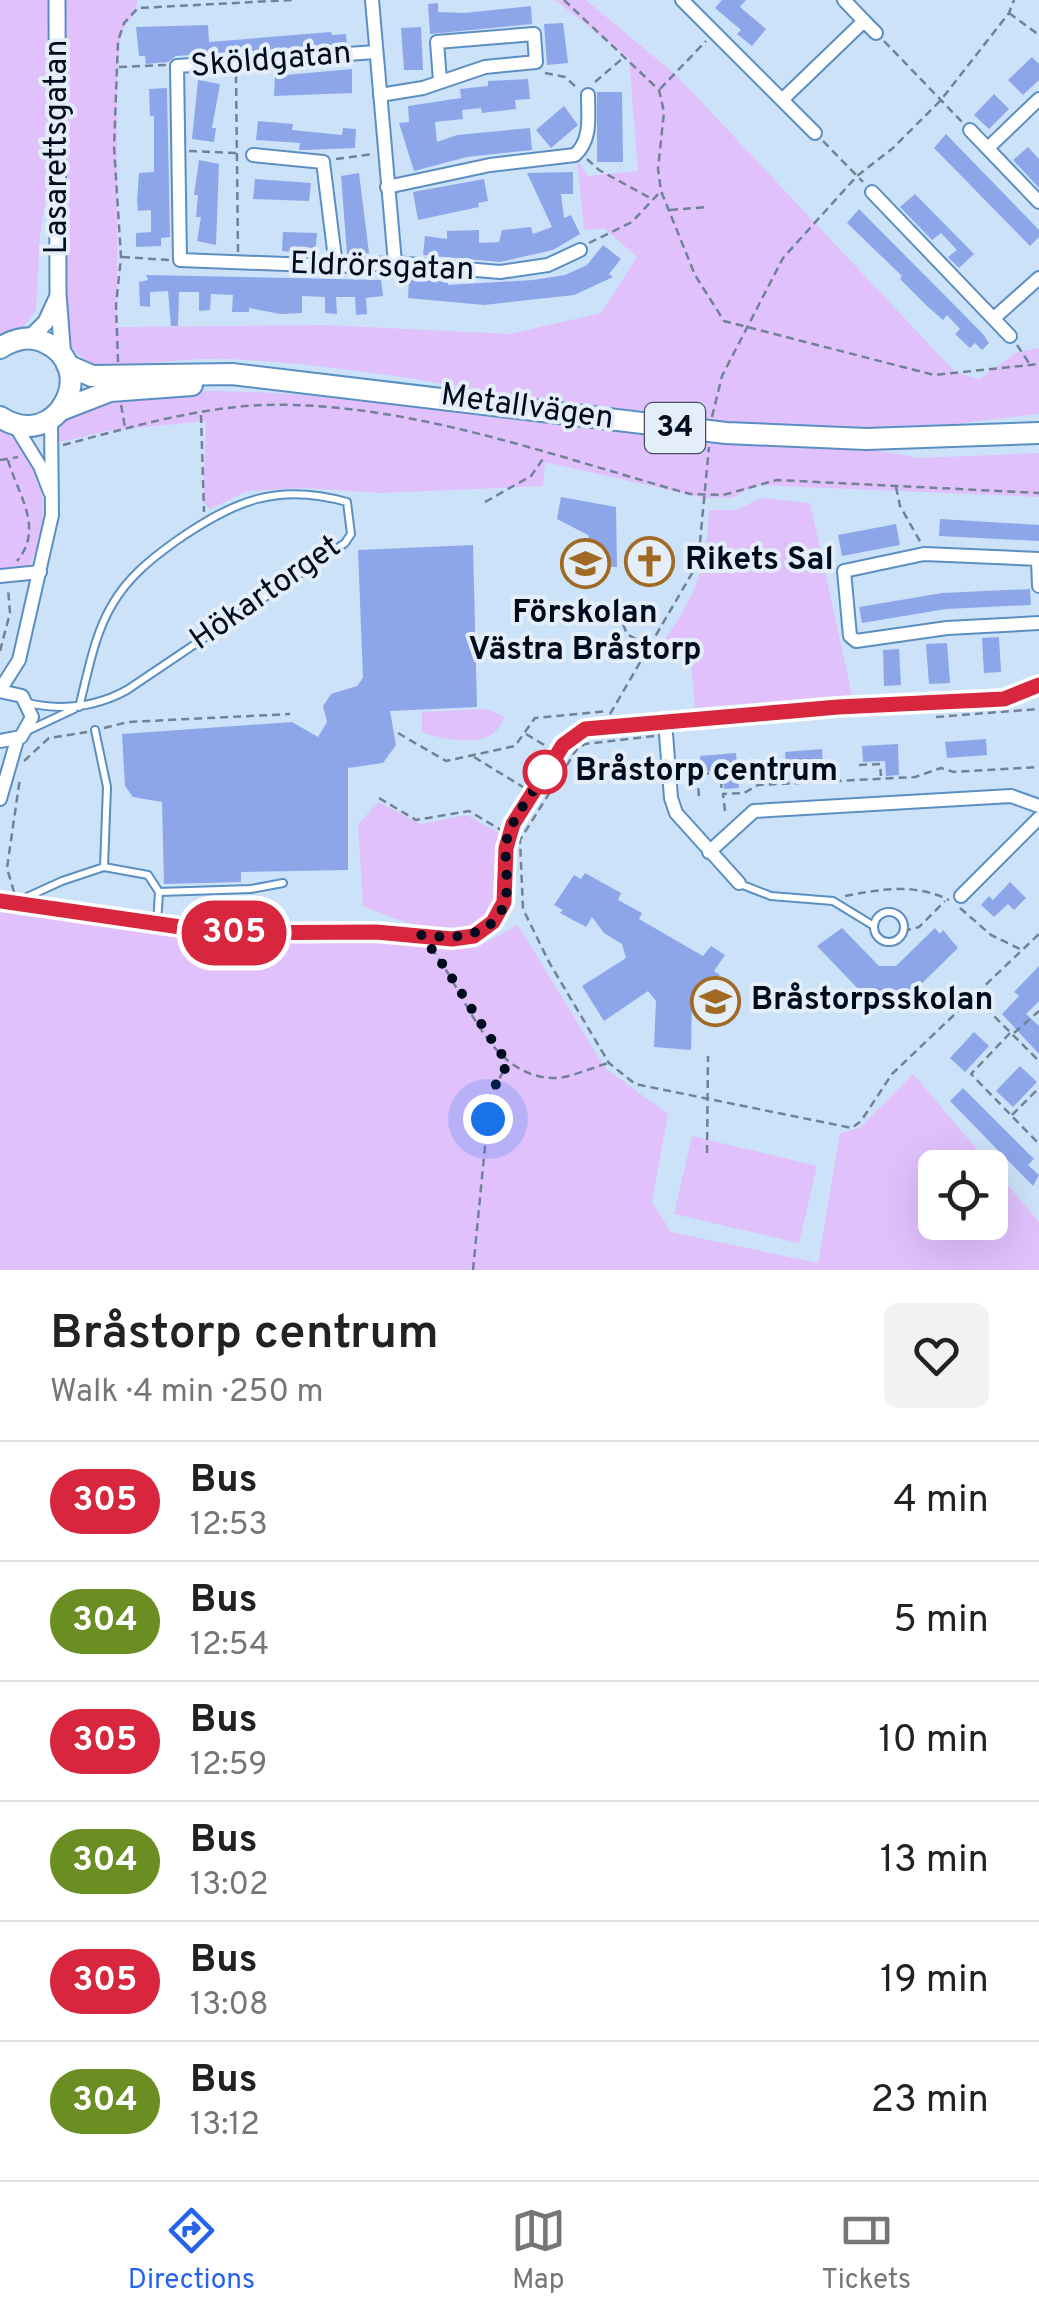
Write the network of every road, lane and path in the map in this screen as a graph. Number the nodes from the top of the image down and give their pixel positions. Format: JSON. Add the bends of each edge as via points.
{"nodes":[{"id":1,"x":57,"y":0,"type":"edge"},
{"id":2,"x":138,"y":0,"type":"edge"},
{"id":3,"x":292,"y":0,"type":"edge"},
{"id":4,"x":372,"y":0,"type":"edge"},
{"id":5,"x":564,"y":0,"type":"edge"},
{"id":6,"x":682,"y":0,"type":"edge"},
{"id":7,"x":844,"y":0,"type":"edge"},
{"id":8,"x":1006,"y":0,"type":"edge"},
{"id":9,"x":1013,"y":3,"type":"edge"},
{"id":10,"x":138,"y":8,"type":"junction"},
{"id":11,"x":1009,"y":13,"type":"junction"},
{"id":12,"x":864,"y":21,"type":"junction"},
{"id":13,"x":716,"y":31,"type":"junction"},
{"id":14,"x":876,"y":33,"type":"joint"},
{"id":15,"x":1039,"y":35,"type":"edge"},
{"id":16,"x":376,"y":52,"type":"junction"},
{"id":17,"x":624,"y":57,"type":"junction"},
{"id":18,"x":236,"y":61,"type":"junction"},
{"id":19,"x":536,"y":62,"type":"junction"},
{"id":20,"x":177,"y":66,"type":"junction"},
{"id":21,"x":117,"y":67,"type":"junction"},
{"id":22,"x":440,"y":81,"type":"junction"},
{"id":23,"x":659,"y":90,"type":"junction"},
{"id":24,"x":380,"y":95,"type":"junction"},
{"id":25,"x":588,"y":95,"type":"junction"},
{"id":26,"x":782,"y":100,"type":"junction"},
{"id":27,"x":941,"y":100,"type":"junction"},
{"id":28,"x":1039,"y":100,"type":"edge"},
{"id":29,"x":970,"y":130,"type":"joint"},
{"id":30,"x":815,"y":133,"type":"joint"},
{"id":31,"x":988,"y":148,"type":"junction"},
{"id":32,"x":179,"y":150,"type":"junction"},
{"id":33,"x":579,"y":150,"type":"junction"},
{"id":34,"x":384,"y":153,"type":"junction"},
{"id":35,"x":237,"y":154,"type":"junction"},
{"id":36,"x":253,"y":155,"type":"dead end"},
{"id":37,"x":323,"y":162,"type":"junction"},
{"id":38,"x":858,"y":176,"type":"junction"},
{"id":39,"x":387,"y":187,"type":"junction"},
{"id":40,"x":661,"y":191,"type":"junction"},
{"id":41,"x":872,"y":192,"type":"joint"},
{"id":42,"x":653,"y":200,"type":"junction"},
{"id":43,"x":1039,"y":202,"type":"edge"},
{"id":44,"x":707,"y":207,"type":"dead end"},
{"id":45,"x":669,"y":210,"type":"junction"},
{"id":46,"x":580,"y":250,"type":"joint"},
{"id":47,"x":121,"y":257,"type":"junction"},
{"id":48,"x":180,"y":260,"type":"junction"},
{"id":49,"x":395,"y":263,"type":"junction"},
{"id":50,"x":238,"y":264,"type":"junction"},
{"id":51,"x":336,"y":266,"type":"junction"},
{"id":52,"x":1039,"y":278,"type":"edge"},
{"id":53,"x":58,"y":294,"type":"junction"},
{"id":54,"x":994,"y":318,"type":"junction"},
{"id":55,"x":746,"y":328,"type":"junction"},
{"id":56,"x":1010,"y":336,"type":"joint"},
{"id":57,"x":29,"y":338,"type":"junction"},
{"id":58,"x":0,"y":348,"type":"edge"},
{"id":59,"x":65,"y":361,"type":"junction"},
{"id":60,"x":1039,"y":364,"type":"edge"},
{"id":61,"x":1030,"y":365,"type":"junction"},
{"id":62,"x":118,"y":368,"type":"dead end"},
{"id":63,"x":314,"y":382,"type":"junction"},
{"id":64,"x":120,"y":395,"type":"dead end"},
{"id":65,"x":201,"y":414,"type":"junction"},
{"id":66,"x":56,"y":415,"type":"junction"},
{"id":67,"x":7,"y":420,"type":"edge"},
{"id":68,"x":711,"y":422,"type":"dead end"},
{"id":69,"x":126,"y":428,"type":"junction"},
{"id":70,"x":1039,"y":433,"type":"edge"},
{"id":71,"x":710,"y":441,"type":"dead end"},
{"id":72,"x":59,"y":446,"type":"dead end"},
{"id":73,"x":27,"y":454,"type":"dead end"},
{"id":74,"x":546,"y":455,"type":"junction"},
{"id":75,"x":0,"y":460,"type":"edge"},
{"id":76,"x":8,"y":460,"type":"junction"},
{"id":77,"x":896,"y":486,"type":"junction"},
{"id":78,"x":1039,"y":493,"type":"edge"},
{"id":79,"x":704,"y":496,"type":"junction"},
{"id":80,"x":52,"y":499,"type":"junction"},
{"id":81,"x":485,"y":502,"type":"dead end"},
{"id":82,"x":207,"y":520,"type":"junction"},
{"id":83,"x":924,"y":554,"type":"junction"},
{"id":84,"x":1038,"y":560,"type":"edge"},
{"id":85,"x":40,"y":572,"type":"junction"},
{"id":86,"x":3,"y":576,"type":"edge"},
{"id":87,"x":1039,"y":586,"type":"edge"},
{"id":88,"x":618,"y":612,"type":"dead end"},
{"id":89,"x":1039,"y":623,"type":"edge"},
{"id":90,"x":649,"y":648,"type":"junction"},
{"id":91,"x":0,"y":651,"type":"edge"},
{"id":92,"x":671,"y":659,"type":"dead end"},
{"id":93,"x":19,"y":660,"type":"junction"},
{"id":94,"x":1039,"y":685,"type":"edge"},
{"id":95,"x":0,"y":690,"type":"edge"},
{"id":96,"x":25,"y":699,"type":"junction"},
{"id":97,"x":80,"y":707,"type":"junction"},
{"id":98,"x":290,"y":714,"type":"dead end"},
{"id":99,"x":665,"y":721,"type":"junction"},
{"id":100,"x":94,"y":730,"type":"junction"},
{"id":101,"x":398,"y":732,"type":"dead end"},
{"id":102,"x":525,"y":733,"type":"junction"},
{"id":103,"x":22,"y":735,"type":"junction"},
{"id":104,"x":612,"y":740,"type":"dead end"},
{"id":105,"x":0,"y":741,"type":"edge"},
{"id":106,"x":558,"y":754,"type":"junction"},
{"id":107,"x":473,"y":756,"type":"junction"},
{"id":108,"x":0,"y":765,"type":"edge"},
{"id":109,"x":859,"y":765,"type":"dead end"},
{"id":110,"x":825,"y":766,"type":"dead end"},
{"id":111,"x":812,"y":767,"type":"junction"},
{"id":112,"x":1039,"y":767,"type":"edge"},
{"id":113,"x":787,"y":768,"type":"dead end"},
{"id":114,"x":881,"y":778,"type":"junction"},
{"id":115,"x":813,"y":781,"type":"junction"},
{"id":116,"x":2,"y":784,"type":"junction"},
{"id":117,"x":532,"y":793,"type":"junction"},
{"id":118,"x":722,"y":794,"type":"junction"},
{"id":119,"x":698,"y":796,"type":"dead end"},
{"id":120,"x":380,"y":798,"type":"dead end"},
{"id":121,"x":0,"y":799,"type":"edge"},
{"id":122,"x":1039,"y":806,"type":"edge"},
{"id":123,"x":725,"y":811,"type":"dead end"},
{"id":124,"x":1039,"y":818,"type":"edge"},
{"id":125,"x":508,"y":834,"type":"junction"},
{"id":126,"x":520,"y":840,"type":"junction"},
{"id":127,"x":709,"y":852,"type":"junction"},
{"id":128,"x":104,"y":867,"type":"junction"},
{"id":129,"x":283,"y":883,"type":"dead end"},
{"id":130,"x":739,"y":883,"type":"joint"},
{"id":131,"x":159,"y":892,"type":"junction"},
{"id":132,"x":824,"y":898,"type":"junction"},
{"id":133,"x":954,"y":898,"type":"junction"},
{"id":134,"x":6,"y":903,"type":"edge"},
{"id":135,"x":156,"y":925,"type":"junction"},
{"id":136,"x":874,"y":926,"type":"junction"},
{"id":137,"x":903,"y":931,"type":"junction"},
{"id":138,"x":1039,"y":934,"type":"edge"},
{"id":139,"x":421,"y":935,"type":"junction"},
{"id":140,"x":1022,"y":950,"type":"junction"},
{"id":141,"x":975,"y":997,"type":"junction"},
{"id":142,"x":1039,"y":1010,"type":"edge"},
{"id":143,"x":1011,"y":1034,"type":"junction"},
{"id":144,"x":708,"y":1056,"type":"dead end"},
{"id":145,"x":1039,"y":1061,"type":"edge"},
{"id":146,"x":508,"y":1063,"type":"junction"},
{"id":147,"x":610,"y":1063,"type":"junction"},
{"id":148,"x":1039,"y":1088,"type":"edge"},
{"id":149,"x":707,"y":1100,"type":"junction"},
{"id":150,"x":1012,"y":1116,"type":"junction"},
{"id":151,"x":1039,"y":1144,"type":"edge"},
{"id":152,"x":708,"y":1153,"type":"dead end"},
{"id":153,"x":473,"y":1270,"type":"edge"}],
"edges":[{"from":1,"to":53,"type":"street","name":"Lasarettsgatan"},
{"from":2,"to":10,"type":"path"},
{"from":3,"to":10,"type":"path"},
{"from":4,"to":16,"type":"street"},
{"from":5,"to":17,"type":"path"},
{"from":6,"to":13,"type":"street"},
{"from":7,"to":12,"type":"street"},
{"from":8,"to":9,"type":"path"},
{"from":9,"to":11,"type":"path"},
{"from":10,"to":21,"type":"path","via":[[120,31]]},
{"from":11,"to":15,"type":"path"},
{"from":11,"to":27,"type":"path"},
{"from":12,"to":14,"type":"street"},
{"from":12,"to":26,"type":"street"},
{"from":13,"to":23,"type":"path"},
{"from":13,"to":26,"type":"street"},
{"from":14,"to":27,"type":"path"},
{"from":16,"to":18,"type":"street","name":"Sköldgatan"},
{"from":16,"to":24,"type":"street"},
{"from":17,"to":23,"type":"path"},
{"from":17,"to":25,"type":"path"},
{"from":18,"to":20,"type":"street","name":"Sköldgatan"},
{"from":18,"to":35,"type":"path"},
{"from":19,"to":22,"type":"street"},
{"from":19,"to":22,"type":"street","via":[[534,34],[437,42]]},
{"from":19,"to":25,"type":"path","via":[[541,72],[565,77]]},
{"from":20,"to":21,"type":"path"},
{"from":20,"to":32,"type":"street","name":"Sköldgatan"},
{"from":21,"to":47,"type":"path","via":[[114,175]]},
{"from":22,"to":24,"type":"street"},
{"from":23,"to":40,"type":"path"},
{"from":24,"to":34,"type":"street"},
{"from":25,"to":33,"type":"street","via":[[588,134]]},
{"from":26,"to":30,"type":"street"},
{"from":27,"to":29,"type":"path"},
{"from":27,"to":38,"type":"path"},
{"from":28,"to":31,"type":"street"},
{"from":29,"to":31,"type":"street"},
{"from":30,"to":38,"type":"path"},
{"from":31,"to":43,"type":"street"},
{"from":32,"to":35,"type":"path"},
{"from":32,"to":48,"type":"street","name":"Sköldgatan"},
{"from":33,"to":39,"type":"street","via":[[563,159],[490,165]]},
{"from":33,"to":42,"type":"path","via":[[599,170]]},
{"from":34,"to":37,"type":"path"},
{"from":34,"to":39,"type":"street"},
{"from":35,"to":50,"type":"path"},
{"from":36,"to":37,"type":"street"},
{"from":37,"to":51,"type":"street"},
{"from":38,"to":41,"type":"path"},
{"from":38,"to":55,"type":"path","via":[[783,258]]},
{"from":39,"to":49,"type":"street"},
{"from":40,"to":42,"type":"path"},
{"from":40,"to":45,"type":"path"},
{"from":41,"to":54,"type":"street"},
{"from":42,"to":46,"type":"path","via":[[632,222]]},
{"from":44,"to":45,"type":"path"},
{"from":45,"to":55,"type":"path","via":[[710,304],[724,320]]},
{"from":46,"to":49,"type":"street","name":"Eldrörsgatan","via":[[526,270]]},
{"from":47,"to":48,"type":"path"},
{"from":47,"to":62,"type":"path"},
{"from":48,"to":50,"type":"street","name":"Eldrörsgatan"},
{"from":49,"to":51,"type":"street","name":"Eldrörsgatan"},
{"from":50,"to":51,"type":"street","name":"Eldrörsgatan"},
{"from":52,"to":54,"type":"street"},
{"from":53,"to":57,"type":"street","name":"Lasarettsgatan","via":[[46,322]]},
{"from":53,"to":59,"type":"street","name":"Lasarettsgatan"},
{"from":54,"to":56,"type":"street"},
{"from":55,"to":61,"type":"path","via":[[934,375]]},
{"from":55,"to":68,"type":"path","via":[[722,376]]},
{"from":56,"to":61,"type":"path"},
{"from":57,"to":58,"type":"main road"},
{"from":57,"to":59,"type":"main road","number":"34","via":[[52,346]]},
{"from":59,"to":63,"type":"main road","name":"Metallvägen","number":"34","via":[[92,376],[191,372]]},
{"from":59,"to":66,"type":"main road","via":[[70,388]]},
{"from":60,"to":61,"type":"path"},
{"from":63,"to":66,"type":"main road","name":"Metallvägen","number":"34","via":[[128,388]]},
{"from":63,"to":70,"type":"main road","name":"Metallvägen","number":"34","via":[[726,433]]},
{"from":64,"to":69,"type":"path"},
{"from":65,"to":69,"type":"path"},
{"from":65,"to":74,"type":"path","via":[[278,405],[384,414]]},
{"from":65,"to":82,"type":"path"},
{"from":66,"to":67,"type":"main road","number":"34","via":[[29,426]]},
{"from":66,"to":80,"type":"street"},
{"from":67,"to":80,"type":"street","via":[[40,466]]},
{"from":69,"to":72,"type":"path"},
{"from":71,"to":79,"type":"path"},
{"from":73,"to":76,"type":"path"},
{"from":74,"to":79,"type":"path"},
{"from":74,"to":81,"type":"path","via":[[531,476]]},
{"from":75,"to":76,"type":"path"},
{"from":76,"to":86,"type":"path","via":[[30,520],[22,554]]},
{"from":77,"to":78,"type":"path"},
{"from":77,"to":79,"type":"path","via":[[777,480]]},
{"from":77,"to":83,"type":"path"},
{"from":79,"to":90,"type":"path","via":[[698,563]]},
{"from":80,"to":85,"type":"street"},
{"from":82,"to":97,"type":"lane","name":"Hökartorget","via":[[127,582],[98,636]]},
{"from":82,"to":97,"type":"lane","name":"Hökartorget","via":[[245,500],[308,494],[347,502],[351,534],[127,690]]},
{"from":83,"to":84,"type":"street"},
{"from":83,"to":89,"type":"street","via":[[844,571],[852,640]]},
{"from":84,"to":87,"type":"street"},
{"from":85,"to":86,"type":"street"},
{"from":85,"to":93,"type":"street"},
{"from":86,"to":91,"type":"path","via":[[10,613]]},
{"from":88,"to":90,"type":"path","via":[[628,634]]},
{"from":90,"to":92,"type":"path"},
{"from":90,"to":102,"type":"path","via":[[610,711],[535,718]]},
{"from":93,"to":95,"type":"street"},
{"from":93,"to":96,"type":"street"},
{"from":94,"to":99,"type":"street","via":[[1004,699]]},
{"from":95,"to":96,"type":"street"},
{"from":96,"to":97,"type":"lane","name":"Hökartorget"},
{"from":96,"to":103,"type":"street","via":[[32,717]]},
{"from":97,"to":103,"type":"lane","name":"Hökartorget"},
{"from":98,"to":100,"type":"path","via":[[128,722]]},
{"from":99,"to":106,"type":"lane","via":[[592,727],[571,737]]},
{"from":99,"to":127,"type":"street","via":[[673,806]]},
{"from":100,"to":128,"type":"lane","via":[[107,787]]},
{"from":100,"to":134,"type":"path","via":[[49,738],[22,762],[7,868],[14,891]]},
{"from":101,"to":107,"type":"path","via":[[446,761]]},
{"from":102,"to":106,"type":"path"},
{"from":102,"to":107,"type":"path","via":[[512,747]]},
{"from":103,"to":105,"type":"street"},
{"from":103,"to":116,"type":"street"},
{"from":104,"to":126,"type":"path","via":[[578,749]]},
{"from":106,"to":117,"type":"lane"},
{"from":107,"to":117,"type":"path"},
{"from":108,"to":116,"type":"street"},
{"from":109,"to":114,"type":"path","via":[[880,764]]},
{"from":110,"to":111,"type":"path"},
{"from":111,"to":113,"type":"path"},
{"from":111,"to":115,"type":"path"},
{"from":112,"to":114,"type":"path","via":[[941,768]]},
{"from":114,"to":115,"type":"path"},
{"from":115,"to":118,"type":"path"},
{"from":116,"to":121,"type":"street"},
{"from":117,"to":125,"type":"lane"},
{"from":118,"to":119,"type":"path","via":[[720,773],[697,774]]},
{"from":118,"to":123,"type":"path"},
{"from":120,"to":125,"type":"path","via":[[416,820],[469,811]]},
{"from":122,"to":127,"type":"street","via":[[1011,796],[754,810]]},
{"from":124,"to":133,"type":"street"},
{"from":125,"to":126,"type":"path"},
{"from":125,"to":139,"type":"lane","via":[[506,894],[493,922],[465,938]]},
{"from":126,"to":147,"type":"path","via":[[524,917]]},
{"from":127,"to":130,"type":"street"},
{"from":128,"to":131,"type":"lane","via":[[148,875]]},
{"from":128,"to":134,"type":"lane"},
{"from":129,"to":131,"type":"lane"},
{"from":130,"to":132,"type":"lane","via":[[771,896]]},
{"from":131,"to":135,"type":"lane"},
{"from":132,"to":133,"type":"path","via":[[894,888]]},
{"from":132,"to":136,"type":"lane"},
{"from":133,"to":137,"type":"path"},
{"from":133,"to":140,"type":"path","via":[[991,935]]},
{"from":134,"to":135,"type":"street"},
{"from":135,"to":139,"type":"street","via":[[222,933]]},
{"from":136,"to":137,"type":"lane","via":[[884,942],[894,942]]},
{"from":136,"to":137,"type":"lane","via":[[892,912]]},
{"from":138,"to":140,"type":"path"},
{"from":139,"to":146,"type":"path"},
{"from":140,"to":141,"type":"path"},
{"from":141,"to":143,"type":"path"},
{"from":141,"to":149,"type":"path","via":[[892,1074],[852,1128]]},
{"from":142,"to":143,"type":"path"},
{"from":143,"to":145,"type":"path"},
{"from":143,"to":150,"type":"path","via":[[972,1074]]},
{"from":144,"to":149,"type":"path"},
{"from":146,"to":147,"type":"path","via":[[528,1076],[561,1078]]},
{"from":146,"to":153,"type":"path","via":[[490,1095]]},
{"from":147,"to":149,"type":"path","via":[[636,1084]]},
{"from":148,"to":150,"type":"path"},
{"from":149,"to":152,"type":"path"},
{"from":150,"to":151,"type":"path"}]}
